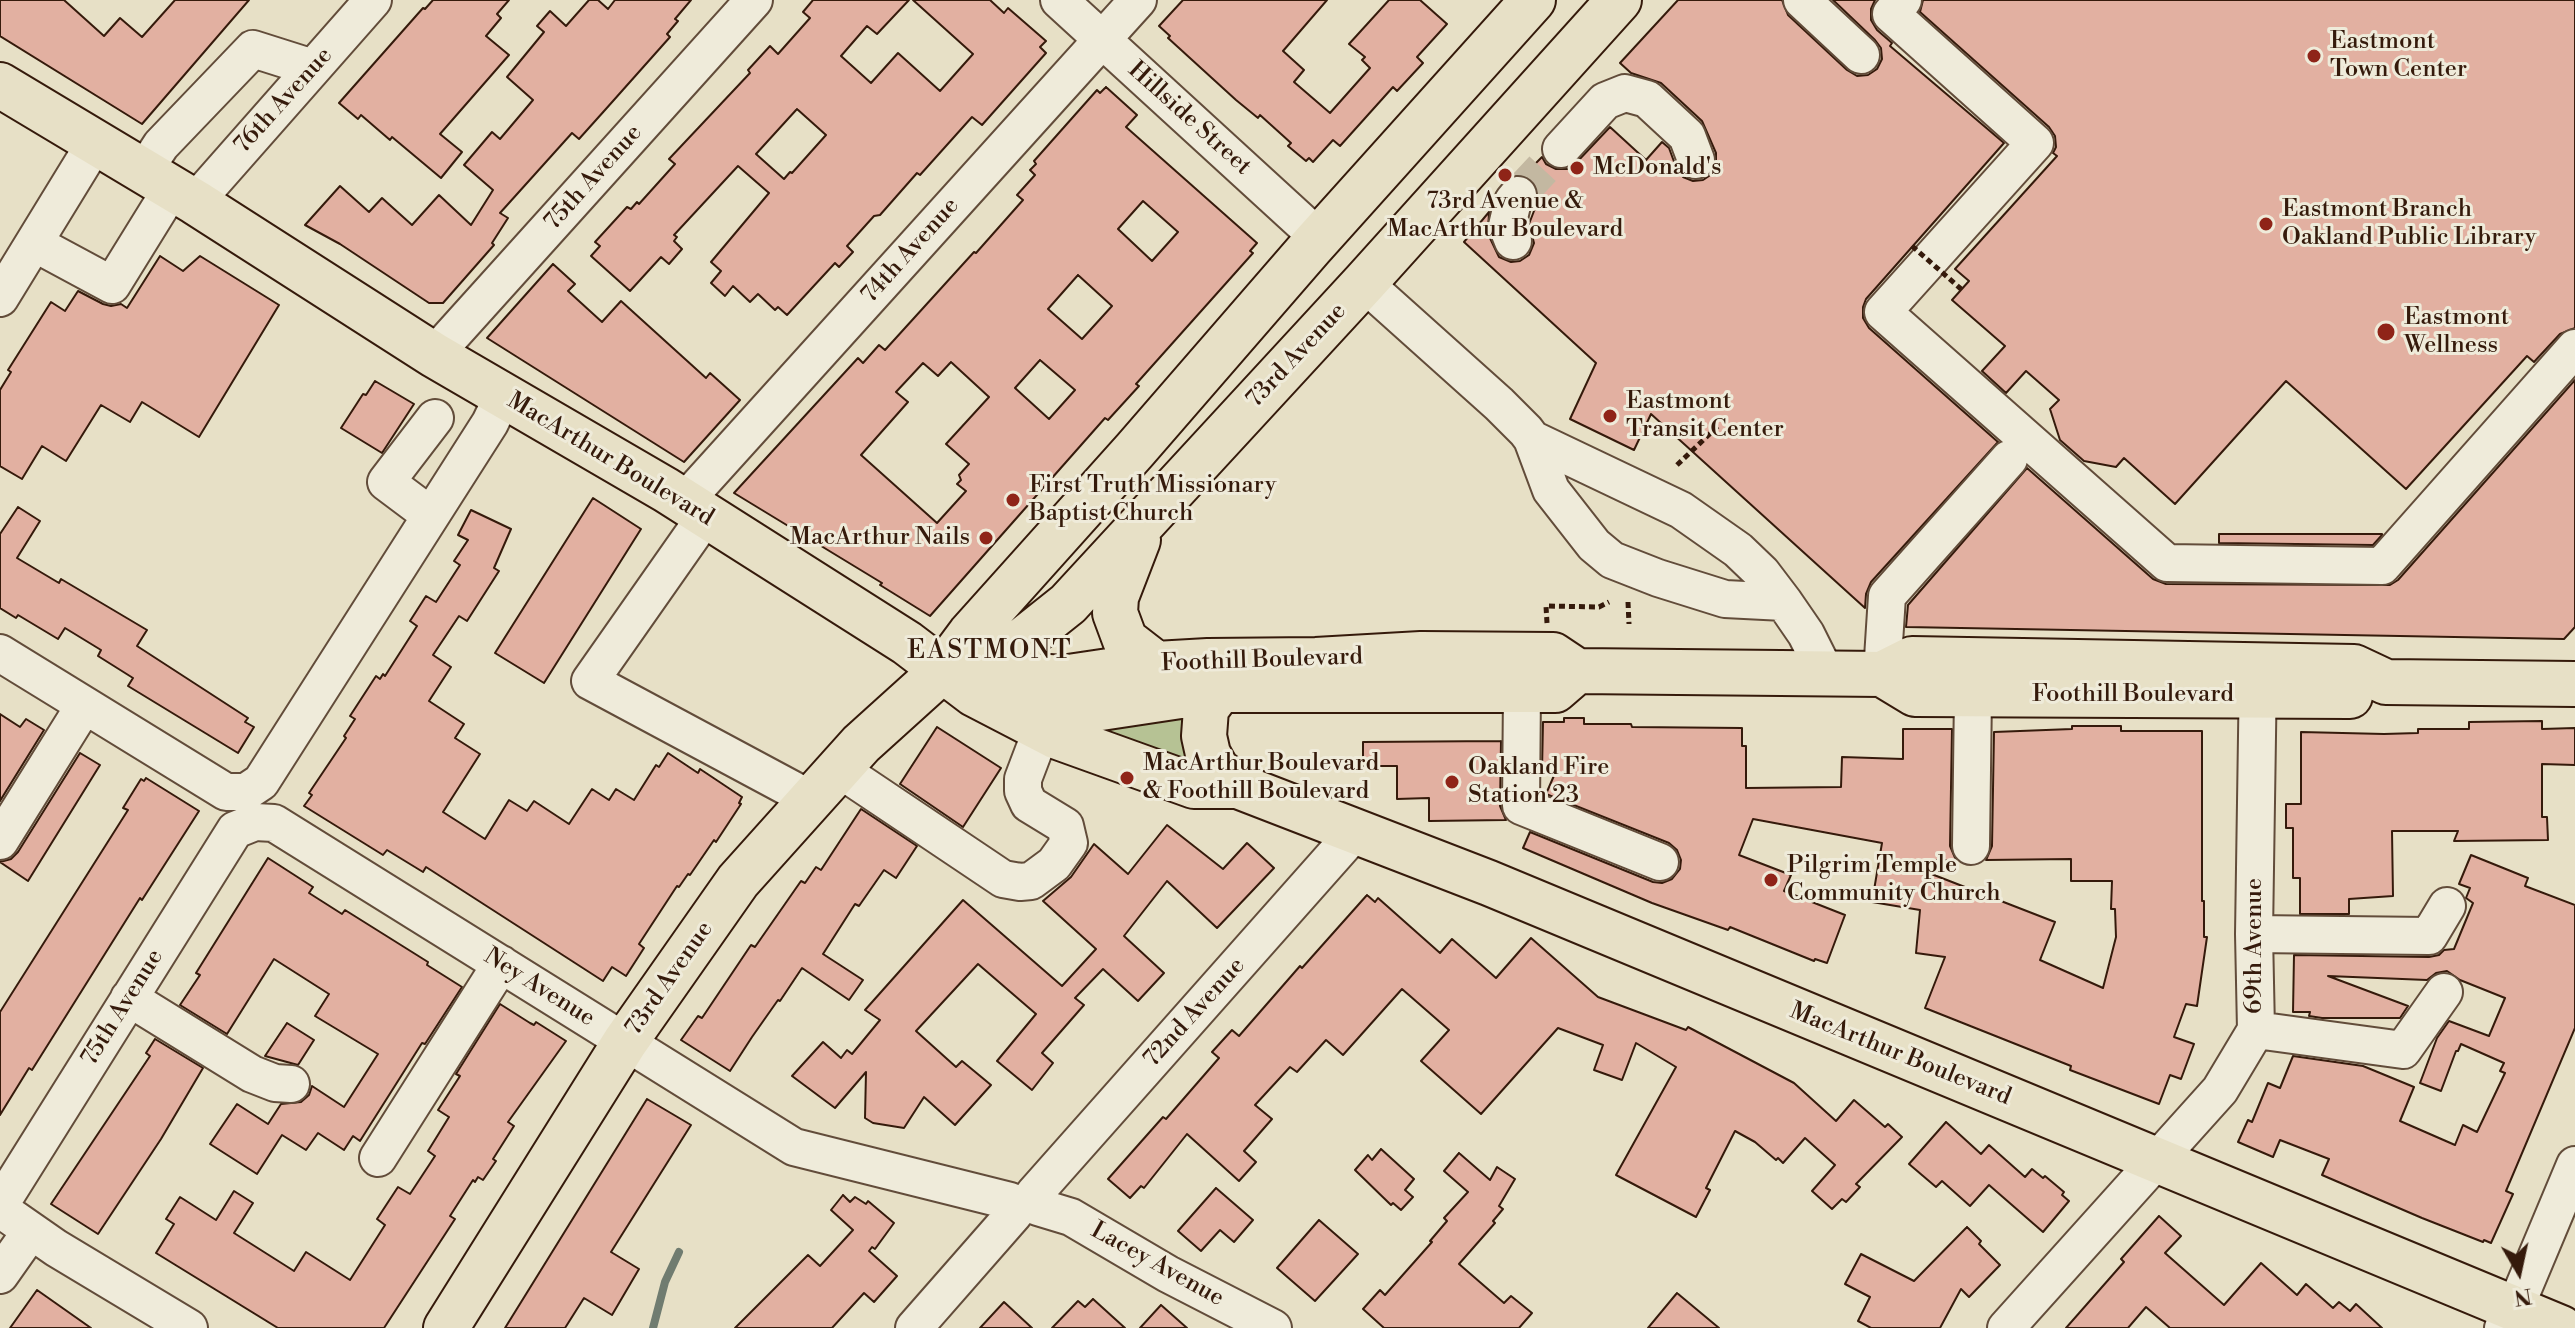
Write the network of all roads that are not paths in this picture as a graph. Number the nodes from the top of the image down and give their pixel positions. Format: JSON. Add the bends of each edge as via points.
{"nodes":[{"id":1,"x":373,"y":0,"type":"edge"},
{"id":2,"x":754,"y":0,"type":"edge"},
{"id":3,"x":1059,"y":0,"type":"edge"},
{"id":4,"x":1138,"y":0,"type":"edge"},
{"id":5,"x":1533,"y":0,"type":"edge"},
{"id":6,"x":1619,"y":0,"type":"edge"},
{"id":7,"x":1802,"y":0,"type":"edge"},
{"id":8,"x":1903,"y":0,"type":"edge"},
{"id":9,"x":1102,"y":40,"type":"junction"},
{"id":10,"x":1861,"y":55,"type":"dead end"},
{"id":11,"x":313,"y":68,"type":"junction"},
{"id":12,"x":0,"y":85,"type":"edge"},
{"id":13,"x":1411,"y":135,"type":"junction"},
{"id":14,"x":95,"y":143,"type":"junction"},
{"id":15,"x":1561,"y":149,"type":"tunnel mouth"},
{"id":16,"x":1696,"y":160,"type":"dead end"},
{"id":17,"x":170,"y":187,"type":"junction"},
{"id":18,"x":1518,"y":195,"type":"tunnel mouth"},
{"id":19,"x":1319,"y":238,"type":"junction"},
{"id":20,"x":1513,"y":241,"type":"dead end"},
{"id":21,"x":34,"y":243,"type":"junction"},
{"id":22,"x":1364,"y":283,"type":"junction"},
{"id":23,"x":0,"y":298,"type":"edge"},
{"id":24,"x":2575,"y":348,"type":"edge"},
{"id":25,"x":434,"y":355,"type":"junction"},
{"id":26,"x":503,"y":396,"type":"junction"},
{"id":27,"x":435,"y":418,"type":"dead end"},
{"id":28,"x":1532,"y":439,"type":"junction"},
{"id":29,"x":2009,"y":459,"type":"dead end"},
{"id":30,"x":695,"y":509,"type":"junction"},
{"id":31,"x":430,"y":515,"type":"junction"},
{"id":32,"x":1145,"y":520,"type":"junction"},
{"id":33,"x":1784,"y":602,"type":"junction"},
{"id":34,"x":0,"y":653,"type":"edge"},
{"id":35,"x":1156,"y":664,"type":"junction"},
{"id":36,"x":944,"y":669,"type":"junction"},
{"id":37,"x":1577,"y":671,"type":"junction"},
{"id":38,"x":1421,"y":672,"type":"junction"},
{"id":39,"x":1826,"y":674,"type":"junction"},
{"id":40,"x":1882,"y":674,"type":"junction"},
{"id":41,"x":2258,"y":680,"type":"junction"},
{"id":42,"x":2575,"y":684,"type":"edge"},
{"id":43,"x":1220,"y":690,"type":"junction"},
{"id":44,"x":1522,"y":690,"type":"junction"},
{"id":45,"x":1973,"y":694,"type":"junction"},
{"id":46,"x":84,"y":706,"type":"junction"},
{"id":47,"x":1024,"y":719,"type":"junction"},
{"id":48,"x":825,"y":785,"type":"junction"},
{"id":49,"x":1238,"y":786,"type":"junction"},
{"id":50,"x":251,"y":807,"type":"junction"},
{"id":51,"x":1355,"y":832,"type":"junction"},
{"id":52,"x":0,"y":841,"type":"edge"},
{"id":53,"x":1971,"y":846,"type":"dead end"},
{"id":54,"x":1660,"y":862,"type":"dead end"},
{"id":55,"x":2447,"y":906,"type":"dead end"},
{"id":56,"x":2254,"y":934,"type":"junction"},
{"id":57,"x":501,"y":964,"type":"junction"},
{"id":58,"x":2444,"y":992,"type":"dead end"},
{"id":59,"x":129,"y":998,"type":"junction"},
{"id":60,"x":2256,"y":1030,"type":"junction"},
{"id":61,"x":625,"y":1042,"type":"junction"},
{"id":62,"x":291,"y":1084,"type":"dead end"},
{"id":63,"x":378,"y":1158,"type":"dead end"},
{"id":64,"x":2157,"y":1161,"type":"junction"},
{"id":65,"x":2575,"y":1165,"type":"edge"},
{"id":66,"x":1024,"y":1204,"type":"junction"},
{"id":67,"x":0,"y":1207,"type":"edge"},
{"id":68,"x":31,"y":1231,"type":"junction"},
{"id":69,"x":0,"y":1275,"type":"edge"},
{"id":70,"x":2509,"y":1318,"type":"edge"},
{"id":71,"x":189,"y":1328,"type":"edge"},
{"id":72,"x":446,"y":1328,"type":"edge"},
{"id":73,"x":914,"y":1328,"type":"edge"},
{"id":74,"x":1273,"y":1328,"type":"edge"},
{"id":75,"x":2006,"y":1328,"type":"edge"},
{"id":76,"x":2561,"y":1328,"type":"edge"}],
"edges":[{"from":1,"to":11,"type":"street","name":"76th Avenue"},
{"from":2,"to":25,"type":"street","name":"75th Avenue"},
{"from":3,"to":9,"type":"street","name":"Hillside Street"},
{"from":4,"to":9,"type":"street","name":"74th Avenue"},
{"from":5,"to":13,"type":"main road","name":"73rd Avenue"},
{"from":6,"to":22,"type":"main road","name":"73rd Avenue"},
{"from":7,"to":10,"type":"street"},
{"from":8,"to":24,"type":"street","via":[[1891,14],[2035,143],[1883,312],[2167,563],[2382,566]]},
{"from":9,"to":19,"type":"street","name":"Hillside Street"},
{"from":9,"to":30,"type":"street","name":"74th Avenue"},
{"from":11,"to":17,"type":"street","name":"76th Avenue"},
{"from":11,"to":17,"type":"street","via":[[253,49],[161,145]]},
{"from":12,"to":14,"type":"main road","name":"MacArthur Boulevard"},
{"from":13,"to":19,"type":"main road","name":"73rd Avenue"},
{"from":13,"to":22,"type":"main road","via":[[1361,258]]},
{"from":14,"to":17,"type":"main road","name":"MacArthur Boulevard"},
{"from":14,"to":21,"type":"street"},
{"from":15,"to":16,"type":"street","via":[[1605,101],[1625,93],[1647,99],[1687,136]]},
{"from":17,"to":21,"type":"street","via":[[112,285]]},
{"from":17,"to":25,"type":"main road","name":"MacArthur Boulevard"},
{"from":18,"to":20,"type":"street","via":[[1507,226]]},
{"from":19,"to":36,"type":"main road","name":"73rd Avenue"},
{"from":21,"to":23,"type":"street"},
{"from":22,"to":28,"type":"street"},
{"from":22,"to":32,"type":"main road","name":"73rd Avenue"},
{"from":25,"to":26,"type":"main road","name":"MacArthur Boulevard"},
{"from":26,"to":30,"type":"main road","name":"MacArthur Boulevard"},
{"from":26,"to":31,"type":"street","name":"75th Avenue"},
{"from":27,"to":31,"type":"street","via":[[386,482]]},
{"from":28,"to":33,"type":"street","via":[[1681,510],[1738,550]]},
{"from":28,"to":33,"type":"street","via":[[1551,490],[1612,560],[1725,599]]},
{"from":29,"to":40,"type":"street","via":[[1887,596]]},
{"from":30,"to":36,"type":"main road","name":"MacArthur Boulevard"},
{"from":30,"to":48,"type":"street","name":"74th Avenue","via":[[590,681]]},
{"from":31,"to":50,"type":"street","name":"75th Avenue","via":[[261,782]]},
{"from":32,"to":35,"type":"main road","via":[[1115,613],[1125,640]]},
{"from":32,"to":36,"type":"main road","name":"73rd Avenue","via":[[1068,604],[1014,647]]},
{"from":33,"to":39,"type":"street"},
{"from":34,"to":46,"type":"street","name":"Ney Avenue"},
{"from":35,"to":36,"type":"main road","name":"Foothill Boulevard","via":[[1062,678]]},
{"from":35,"to":38,"type":"main road","name":"Foothill Boulevard"},
{"from":36,"to":47,"type":"main road","name":"MacArthur Boulevard","via":[[974,694]]},
{"from":36,"to":48,"type":"main road","name":"73rd Avenue","via":[[861,744]]},
{"from":37,"to":38,"type":"main road","name":"Foothill Boulevard","via":[[1553,655]]},
{"from":37,"to":39,"type":"main road","name":"Foothill Boulevard"},
{"from":37,"to":44,"type":"main road","name":"Foothill Boulevard","via":[[1555,690]]},
{"from":38,"to":43,"type":"main road","name":"Foothill Boulevard"},
{"from":38,"to":44,"type":"main road","name":"Foothill Boulevard"},
{"from":39,"to":40,"type":"main road","name":"Foothill Boulevard"},
{"from":40,"to":41,"type":"main road","name":"Foothill Boulevard","via":[[1912,659]]},
{"from":40,"to":45,"type":"main road","name":"Foothill Boulevard","via":[[1915,694]]},
{"from":41,"to":42,"type":"main road","name":"Foothill Boulevard","via":[[2354,667],[2386,682]]},
{"from":41,"to":45,"type":"main road","name":"Foothill Boulevard"},
{"from":41,"to":56,"type":"street","name":"69th Avenue"},
{"from":43,"to":47,"type":"main road","name":"Foothill Boulevard"},
{"from":43,"to":49,"type":"main road","name":"MacArthur Boulevard","via":[[1206,709],[1204,736],[1217,770]]},
{"from":44,"to":54,"type":"street","via":[[1521,806]]},
{"from":45,"to":53,"type":"street"},
{"from":46,"to":50,"type":"street","name":"Ney Avenue"},
{"from":46,"to":52,"type":"street"},
{"from":47,"to":48,"type":"street","via":[[1023,791],[1029,804],[1069,834],[1069,843],[1054,864],[1031,881],[1003,879]]},
{"from":47,"to":49,"type":"main road","name":"MacArthur Boulevard","via":[[1194,786]]},
{"from":48,"to":61,"type":"main road","name":"73rd Avenue","via":[[738,881]]},
{"from":49,"to":51,"type":"main road","name":"MacArthur Boulevard"},
{"from":50,"to":57,"type":"street","name":"Ney Avenue"},
{"from":50,"to":59,"type":"street","name":"75th Avenue"},
{"from":51,"to":64,"type":"main road","name":"MacArthur Boulevard"},
{"from":51,"to":66,"type":"street","name":"72nd Avenue"},
{"from":55,"to":56,"type":"street","via":[[2429,936]]},
{"from":56,"to":60,"type":"street","name":"69th Avenue"},
{"from":57,"to":61,"type":"street","name":"Ney Avenue"},
{"from":57,"to":63,"type":"street"},
{"from":58,"to":60,"type":"street","via":[[2403,1050]]},
{"from":59,"to":62,"type":"street","via":[[252,1074]]},
{"from":59,"to":67,"type":"street","name":"75th Avenue"},
{"from":60,"to":64,"type":"street","name":"69th Avenue","via":[[2220,1090]]},
{"from":61,"to":66,"type":"street","name":"Ney Avenue","via":[[794,1147]]},
{"from":61,"to":72,"type":"main road","name":"73rd Avenue"},
{"from":64,"to":70,"type":"main road","name":"MacArthur Boulevard"},
{"from":64,"to":75,"type":"street","name":"69th Avenue"},
{"from":65,"to":70,"type":"street"},
{"from":66,"to":73,"type":"street","name":"72nd Avenue"},
{"from":66,"to":74,"type":"street","name":"Lacey Avenue","via":[[1071,1217]]},
{"from":67,"to":68,"type":"street"},
{"from":68,"to":69,"type":"street"},
{"from":68,"to":71,"type":"street"},
{"from":70,"to":76,"type":"main road","name":"MacArthur Boulevard"}]}
